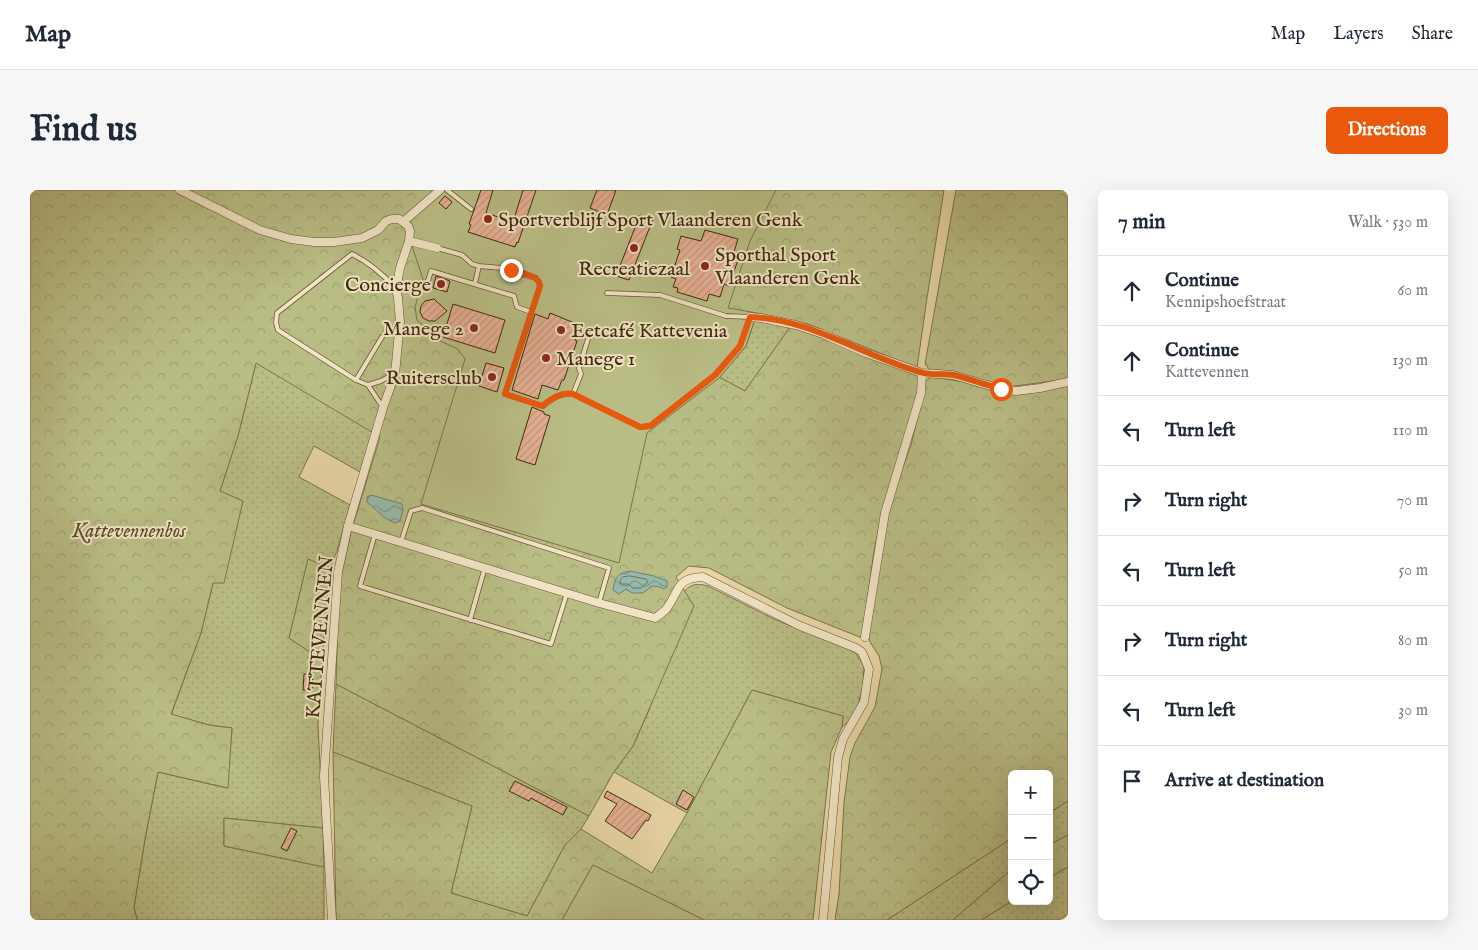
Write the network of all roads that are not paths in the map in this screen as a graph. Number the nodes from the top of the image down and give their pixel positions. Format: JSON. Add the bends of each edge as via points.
{"nodes":[{"id":1,"x":180,"y":190,"type":"edge"},
{"id":2,"x":440,"y":190,"type":"edge"},
{"id":3,"x":447,"y":190,"type":"edge"},
{"id":4,"x":471,"y":209,"type":"dead end"},
{"id":5,"x":404,"y":222,"type":"junction"},
{"id":6,"x":408,"y":244,"type":"junction"},
{"id":7,"x":437,"y":248,"type":"joint"},
{"id":8,"x":479,"y":266,"type":"junction"},
{"id":9,"x":475,"y":283,"type":"junction"},
{"id":10,"x":426,"y":287,"type":"dead end"},
{"id":11,"x":396,"y":289,"type":"junction"},
{"id":12,"x":607,"y":293,"type":"dead end"},
{"id":13,"x":531,"y":312,"type":"junction"},
{"id":14,"x":750,"y":317,"type":"junction"},
{"id":15,"x":382,"y":337,"type":"dead end"},
{"id":16,"x":588,"y":339,"type":"dead end"},
{"id":17,"x":922,"y":373,"type":"junction"},
{"id":18,"x":395,"y":374,"type":"junction"},
{"id":19,"x":356,"y":380,"type":"junction"},
{"id":20,"x":1068,"y":382,"type":"edge"},
{"id":21,"x":368,"y":385,"type":"junction"},
{"id":22,"x":573,"y":394,"type":"junction"},
{"id":23,"x":383,"y":408,"type":"junction"},
{"id":24,"x":348,"y":526,"type":"junction"},
{"id":25,"x":375,"y":534,"type":"junction"},
{"id":26,"x":401,"y":542,"type":"junction"},
{"id":27,"x":485,"y":568,"type":"junction"},
{"id":28,"x":567,"y":593,"type":"junction"},
{"id":29,"x":599,"y":603,"type":"junction"},
{"id":30,"x":470,"y":620,"type":"junction"},
{"id":31,"x":865,"y":636,"type":"dead end"},
{"id":32,"x":332,"y":920,"type":"edge"},
{"id":33,"x":823,"y":920,"type":"edge"}],
"edges":[{"from":1,"to":5,"type":"street","via":[[260,230],[291,239],[334,242],[362,238],[378,230],[386,221]]},
{"from":2,"to":5,"type":"street"},
{"from":3,"to":4,"type":"lane"},
{"from":5,"to":6,"type":"street","via":[[410,231]]},
{"from":6,"to":7,"type":"street"},
{"from":6,"to":11,"type":"street","name":"KATTEVENNEN"},
{"from":7,"to":8,"type":"lane","via":[[462,255]]},
{"from":8,"to":9,"type":"lane"},
{"from":8,"to":13,"type":"lane","via":[[502,268],[537,278],[540,286]]},
{"from":9,"to":10,"type":"lane","via":[[431,271]]},
{"from":9,"to":13,"type":"lane","via":[[514,296],[517,307]]},
{"from":11,"to":18,"type":"street","name":"KATTEVENNEN","via":[[400,322]]},
{"from":11,"to":19,"type":"lane","via":[[383,274],[352,254],[278,313],[278,330]]},
{"from":12,"to":14,"type":"lane","via":[[660,295],[726,316]]},
{"from":13,"to":22,"type":"lane","via":[[505,394],[542,406],[554,397]]},
{"from":14,"to":17,"type":"street","via":[[796,325]]},
{"from":14,"to":22,"type":"lane","via":[[740,346],[715,375],[650,426],[640,427]]},
{"from":15,"to":19,"type":"lane"},
{"from":16,"to":22,"type":"lane"},
{"from":17,"to":20,"type":"street","via":[[953,375],[1016,391]]},
{"from":17,"to":31,"type":"street","via":[[922,393],[885,513]]},
{"from":18,"to":21,"type":"lane"},
{"from":18,"to":23,"type":"street","name":"KATTEVENNEN"},
{"from":19,"to":21,"type":"lane"},
{"from":21,"to":23,"type":"lane"},
{"from":23,"to":24,"type":"street","name":"KATTEVENNEN"},
{"from":24,"to":25,"type":"street"},
{"from":24,"to":32,"type":"street","name":"KATTEVENNEN","via":[[338,572],[324,776]]},
{"from":25,"to":26,"type":"street"},
{"from":25,"to":30,"type":"lane","via":[[360,586]]},
{"from":26,"to":27,"type":"street"},
{"from":26,"to":29,"type":"lane","via":[[411,511],[422,508],[609,568]]},
{"from":27,"to":28,"type":"street"},
{"from":27,"to":30,"type":"lane"},
{"from":28,"to":29,"type":"street"},
{"from":28,"to":30,"type":"lane","via":[[551,644]]},
{"from":29,"to":33,"type":"street","via":[[655,618],[667,609],[680,585],[692,577],[703,577],[798,625],[862,652],[869,669],[864,702],[843,739],[838,757]]}]}
